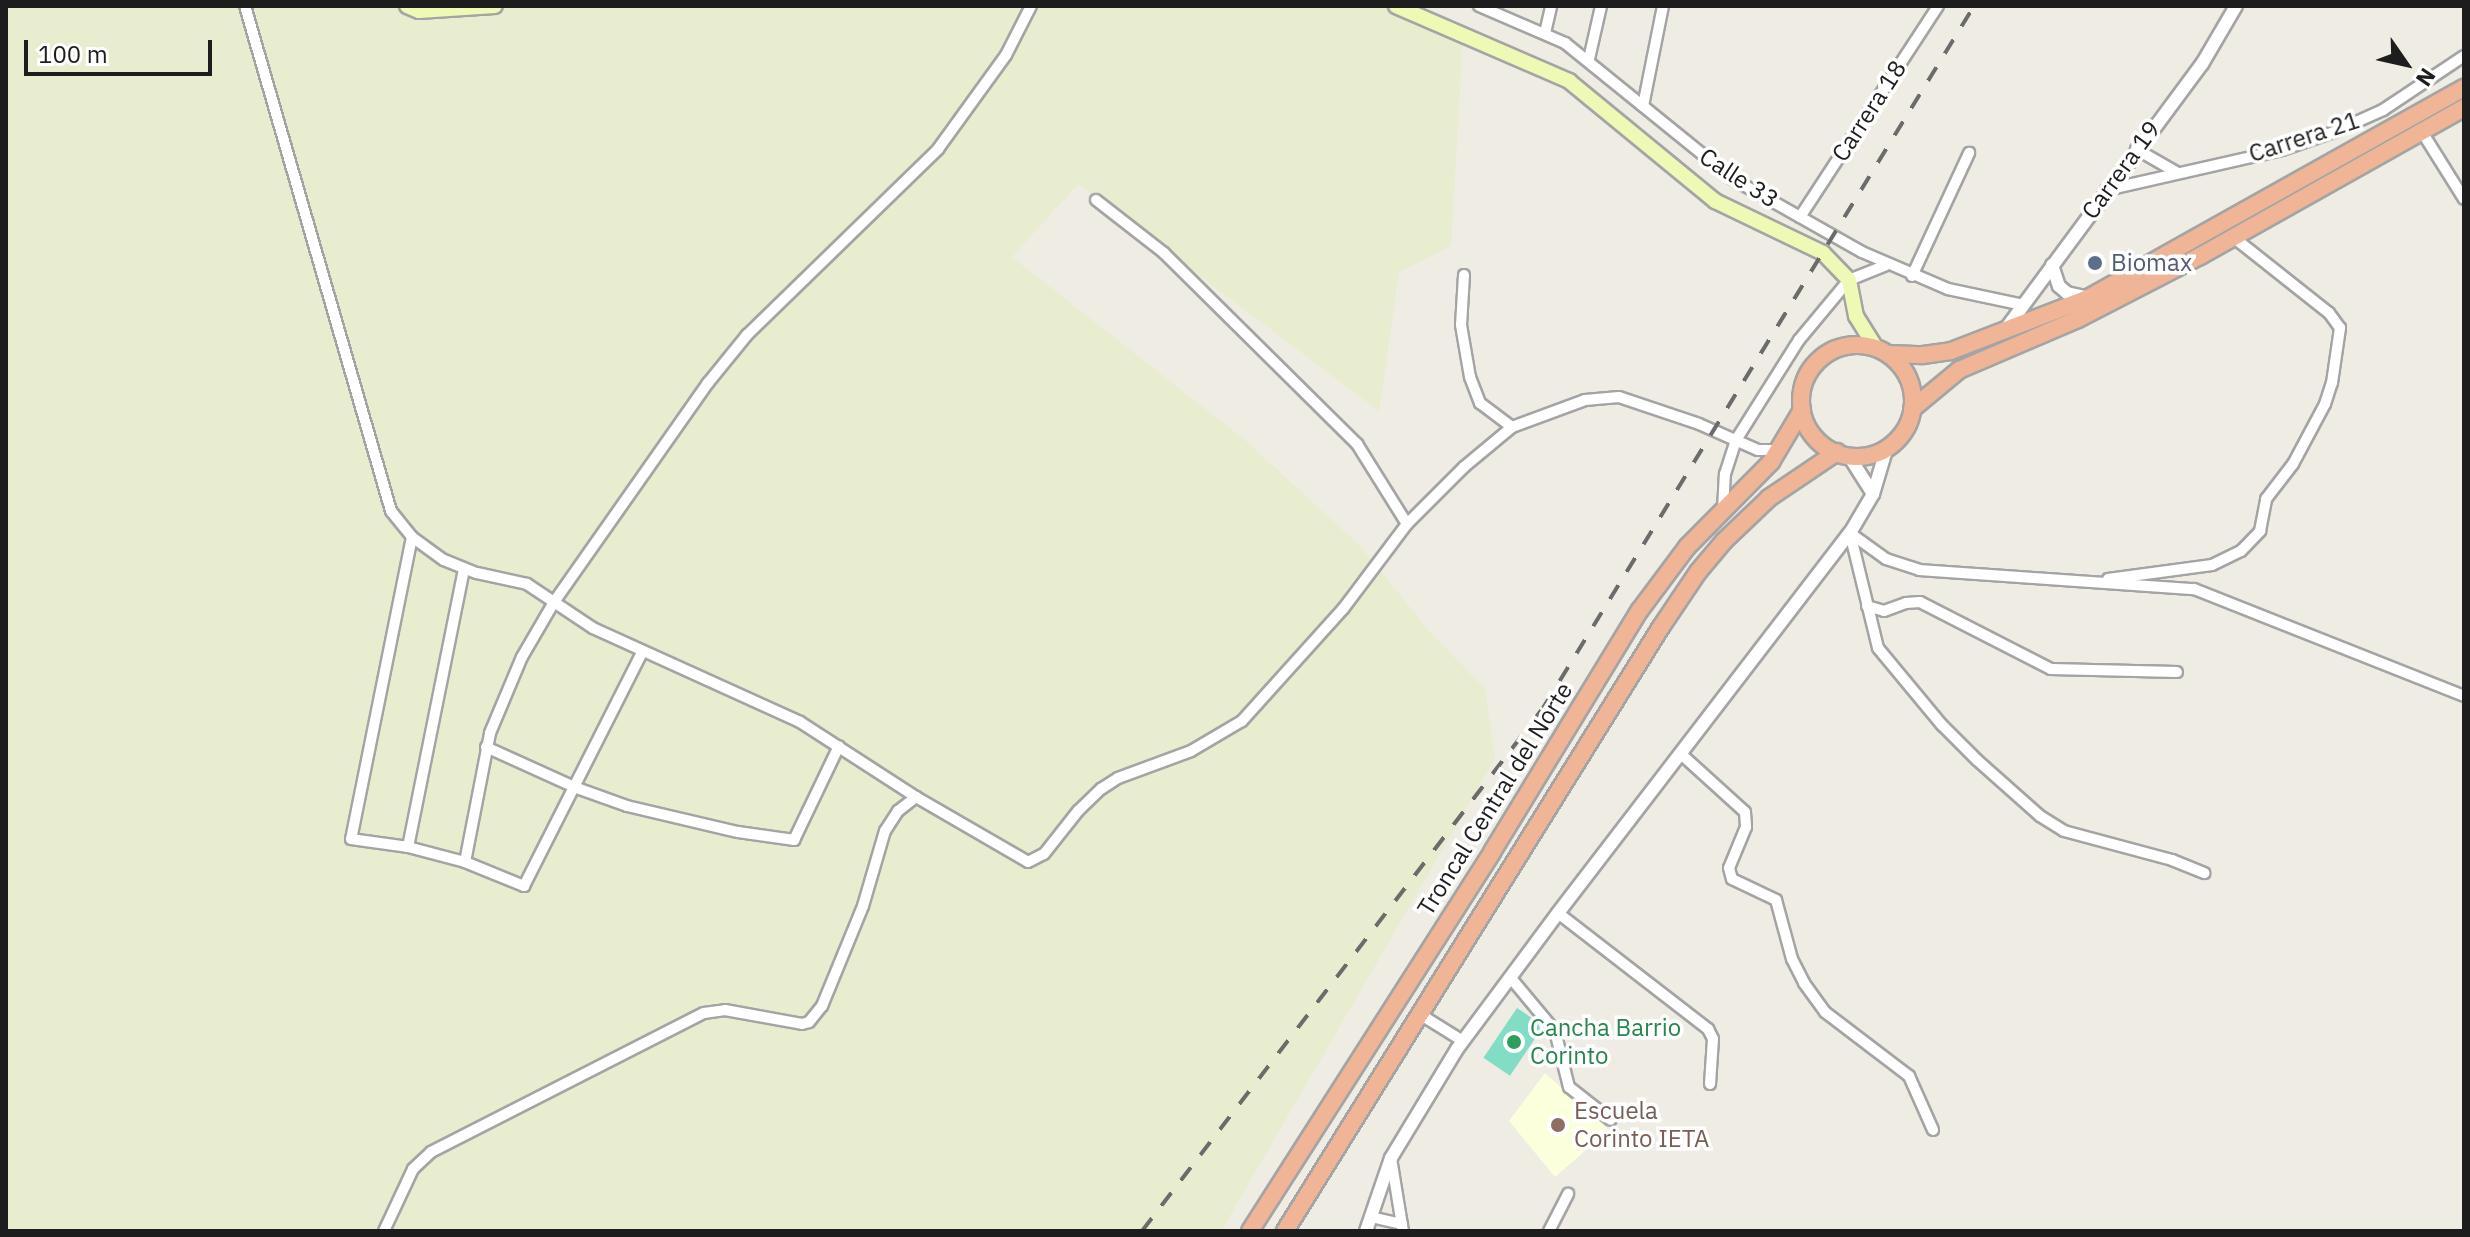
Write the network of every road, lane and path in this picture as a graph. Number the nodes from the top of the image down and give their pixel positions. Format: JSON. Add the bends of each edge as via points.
{"nodes":[{"id":1,"x":245,"y":6,"type":"edge"},
{"id":2,"x":407,"y":6,"type":"edge"},
{"id":3,"x":495,"y":6,"type":"edge"},
{"id":4,"x":1031,"y":6,"type":"edge"},
{"id":5,"x":1396,"y":6,"type":"edge"},
{"id":6,"x":1479,"y":6,"type":"edge"},
{"id":7,"x":1551,"y":6,"type":"edge"},
{"id":8,"x":1601,"y":6,"type":"edge"},
{"id":9,"x":1663,"y":6,"type":"edge"},
{"id":10,"x":1938,"y":6,"type":"edge"},
{"id":11,"x":2236,"y":6,"type":"edge"},
{"id":12,"x":1545,"y":33,"type":"junction"},
{"id":13,"x":2464,"y":56,"type":"edge"},
{"id":14,"x":1589,"y":59,"type":"junction"},
{"id":15,"x":2464,"y":88,"type":"edge"},
{"id":16,"x":1643,"y":106,"type":"junction"},
{"id":17,"x":2464,"y":108,"type":"edge"},
{"id":18,"x":2422,"y":132,"type":"junction"},
{"id":19,"x":2136,"y":149,"type":"junction"},
{"id":20,"x":1969,"y":153,"type":"dead end"},
{"id":21,"x":2176,"y":172,"type":"junction"},
{"id":22,"x":2106,"y":190,"type":"junction"},
{"id":23,"x":2464,"y":199,"type":"edge"},
{"id":24,"x":1096,"y":200,"type":"dead end"},
{"id":25,"x":1800,"y":217,"type":"junction"},
{"id":26,"x":2233,"y":237,"type":"junction"},
{"id":27,"x":1886,"y":265,"type":"junction"},
{"id":28,"x":2052,"y":265,"type":"junction"},
{"id":29,"x":1464,"y":275,"type":"dead end"},
{"id":30,"x":1912,"y":276,"type":"junction"},
{"id":31,"x":1849,"y":280,"type":"junction"},
{"id":32,"x":2088,"y":298,"type":"junction"},
{"id":33,"x":2023,"y":305,"type":"junction"},
{"id":34,"x":2003,"y":332,"type":"junction"},
{"id":35,"x":1882,"y":351,"type":"junction"},
{"id":36,"x":1912,"y":409,"type":"junction"},
{"id":37,"x":1802,"y":410,"type":"junction"},
{"id":38,"x":1512,"y":427,"type":"junction"},
{"id":39,"x":1736,"y":440,"type":"junction"},
{"id":40,"x":1887,"y":447,"type":"junction"},
{"id":41,"x":1781,"y":450,"type":"junction"},
{"id":42,"x":1843,"y":454,"type":"junction"},
{"id":43,"x":1873,"y":494,"type":"junction"},
{"id":44,"x":1723,"y":510,"type":"junction"},
{"id":45,"x":1407,"y":524,"type":"junction"},
{"id":46,"x":1850,"y":533,"type":"junction"},
{"id":47,"x":412,"y":537,"type":"junction"},
{"id":48,"x":464,"y":569,"type":"junction"},
{"id":49,"x":2095,"y":582,"type":"junction"},
{"id":50,"x":554,"y":602,"type":"junction"},
{"id":51,"x":1867,"y":606,"type":"junction"},
{"id":52,"x":642,"y":652,"type":"junction"},
{"id":53,"x":2177,"y":672,"type":"dead end"},
{"id":54,"x":2461,"y":691,"type":"edge"},
{"id":55,"x":839,"y":746,"type":"junction"},
{"id":56,"x":486,"y":747,"type":"junction"},
{"id":57,"x":1681,"y":754,"type":"junction"},
{"id":58,"x":574,"y":787,"type":"junction"},
{"id":59,"x":916,"y":797,"type":"junction"},
{"id":60,"x":408,"y":847,"type":"junction"},
{"id":61,"x":465,"y":862,"type":"junction"},
{"id":62,"x":2204,"y":873,"type":"dead end"},
{"id":63,"x":1558,"y":913,"type":"junction"},
{"id":64,"x":1510,"y":977,"type":"junction"},
{"id":65,"x":1421,"y":1015,"type":"junction"},
{"id":66,"x":1463,"y":1041,"type":"junction"},
{"id":67,"x":1710,"y":1084,"type":"dead end"},
{"id":68,"x":1611,"y":1120,"type":"dead end"},
{"id":69,"x":1933,"y":1130,"type":"dead end"},
{"id":70,"x":1391,"y":1158,"type":"junction"},
{"id":71,"x":1568,"y":1194,"type":"dead end"},
{"id":72,"x":1371,"y":1217,"type":"junction"},
{"id":73,"x":1403,"y":1228,"type":"edge"},
{"id":74,"x":384,"y":1231,"type":"edge"},
{"id":75,"x":1250,"y":1231,"type":"edge"},
{"id":76,"x":1285,"y":1231,"type":"edge"},
{"id":77,"x":1366,"y":1231,"type":"edge"},
{"id":78,"x":1549,"y":1231,"type":"edge"}],
"edges":[{"from":1,"to":47,"type":"street","via":[[391,511]]},
{"from":2,"to":3,"type":"main road","via":[[419,11]]},
{"from":4,"to":50,"type":"street","via":[[1006,55],[938,149],[747,335]]},
{"from":5,"to":31,"type":"main road","via":[[1569,81],[1715,201],[1823,253]]},
{"from":6,"to":12,"type":"street","name":"Calle 33"},
{"from":7,"to":12,"type":"street"},
{"from":8,"to":14,"type":"street"},
{"from":9,"to":16,"type":"street"},
{"from":10,"to":25,"type":"street","name":"Carrera 18"},
{"from":11,"to":19,"type":"street","name":"Carrera 19","via":[[2202,64]]},
{"from":12,"to":14,"type":"street","name":"Calle 33"},
{"from":13,"to":21,"type":"street","name":"Carrera 21","via":[[2383,110],[2334,132],[2282,150]]},
{"from":14,"to":16,"type":"street","name":"Calle 33"},
{"from":15,"to":32,"type":"highway"},
{"from":16,"to":25,"type":"street","name":"Calle 33","via":[[1733,179]]},
{"from":17,"to":18,"type":"highway"},
{"from":18,"to":23,"type":"street"},
{"from":18,"to":26,"type":"highway"},
{"from":19,"to":21,"type":"street"},
{"from":19,"to":22,"type":"street","name":"Carrera 19"},
{"from":20,"to":30,"type":"street"},
{"from":21,"to":22,"type":"street","name":"Carrera 21"},
{"from":22,"to":28,"type":"street","name":"Carrera 19"},
{"from":24,"to":45,"type":"street","via":[[1164,253],[1357,444]]},
{"from":25,"to":27,"type":"street","name":"Calle 33"},
{"from":26,"to":36,"type":"highway","via":[[2078,319],[1959,370]]},
{"from":26,"to":49,"type":"street","via":[[2329,313],[2340,328],[2325,404],[2293,464],[2266,499],[2260,531],[2241,551],[2212,565]]},
{"from":27,"to":30,"type":"street","name":"Calle 33"},
{"from":27,"to":31,"type":"street"},
{"from":28,"to":32,"type":"street","via":[[2059,286]]},
{"from":28,"to":33,"type":"street","name":"Carrera 19"},
{"from":29,"to":38,"type":"street","via":[[1461,325],[1470,377],[1480,403]]},
{"from":30,"to":33,"type":"street","name":"Calle 33"},
{"from":31,"to":35,"type":"main road","via":[[1856,316]]},
{"from":31,"to":39,"type":"street","via":[[1806,330]]},
{"from":32,"to":34,"type":"highway"},
{"from":33,"to":34,"type":"street","name":"Carrera 19"},
{"from":34,"to":35,"type":"highway","via":[[1936,354]]},
{"from":35,"to":36,"type":"highway","via":[[1907,374]]},
{"from":35,"to":37,"type":"highway","via":[[1852,345],[1821,358],[1807,376]]},
{"from":36,"to":40,"type":"highway","via":[[1904,431]]},
{"from":37,"to":41,"type":"highway","name":"Troncal Central del Norte"},
{"from":37,"to":42,"type":"highway","via":[[1814,436]]},
{"from":38,"to":39,"type":"street","via":[[1585,400],[1619,397]]},
{"from":38,"to":45,"type":"street"},
{"from":39,"to":41,"type":"street","via":[[1758,450]]},
{"from":39,"to":44,"type":"street","via":[[1725,474]]},
{"from":40,"to":42,"type":"highway","via":[[1869,455]]},
{"from":40,"to":43,"type":"street"},
{"from":41,"to":44,"type":"highway","name":"Troncal Central del Norte"},
{"from":42,"to":43,"type":"street"},
{"from":42,"to":65,"type":"highway","name":"Troncal Central del Norte","via":[[1769,498],[1698,572]]},
{"from":43,"to":46,"type":"street"},
{"from":44,"to":75,"type":"highway","name":"Troncal Central del Norte","via":[[1647,598]]},
{"from":45,"to":59,"type":"street","via":[[1343,609],[1250,714],[1191,751],[1101,789],[1038,859],[1028,862]]},
{"from":46,"to":49,"type":"street","via":[[1886,559],[1919,570]]},
{"from":46,"to":51,"type":"street"},
{"from":46,"to":57,"type":"street"},
{"from":47,"to":48,"type":"street"},
{"from":47,"to":60,"type":"street","via":[[351,839]]},
{"from":48,"to":50,"type":"street","via":[[527,584]]},
{"from":48,"to":60,"type":"street"},
{"from":49,"to":54,"type":"street","via":[[2194,589]]},
{"from":50,"to":52,"type":"street"},
{"from":50,"to":56,"type":"street","via":[[522,657]]},
{"from":51,"to":53,"type":"street","via":[[1889,610],[1920,602],[2051,669]]},
{"from":51,"to":62,"type":"street","via":[[1878,648],[1892,668],[1942,725],[2040,816],[2082,839]]},
{"from":52,"to":55,"type":"street","via":[[800,722]]},
{"from":52,"to":58,"type":"street"},
{"from":55,"to":58,"type":"street","via":[[794,840],[682,821]]},
{"from":55,"to":59,"type":"street"},
{"from":56,"to":58,"type":"street"},
{"from":56,"to":61,"type":"street"},
{"from":57,"to":63,"type":"street"},
{"from":57,"to":69,"type":"street","via":[[1745,812],[1746,827],[1729,868],[1732,879],[1778,903],[1804,983],[1825,1012],[1909,1076]]},
{"from":58,"to":61,"type":"street","via":[[524,886]]},
{"from":59,"to":74,"type":"street","via":[[885,831],[863,906],[822,1006],[809,1022],[725,1010],[704,1013],[431,1152],[413,1169]]},
{"from":60,"to":61,"type":"street"},
{"from":63,"to":64,"type":"street"},
{"from":63,"to":67,"type":"street","via":[[1708,1029],[1713,1039]]},
{"from":64,"to":66,"type":"street"},
{"from":64,"to":68,"type":"street","via":[[1555,1031],[1569,1087]]},
{"from":65,"to":66,"type":"street"},
{"from":65,"to":76,"type":"highway","name":"Troncal Central del Norte"},
{"from":66,"to":70,"type":"street"},
{"from":70,"to":72,"type":"street"},
{"from":70,"to":73,"type":"street"},
{"from":71,"to":78,"type":"street"},
{"from":72,"to":73,"type":"street"},
{"from":72,"to":77,"type":"street"}]}
